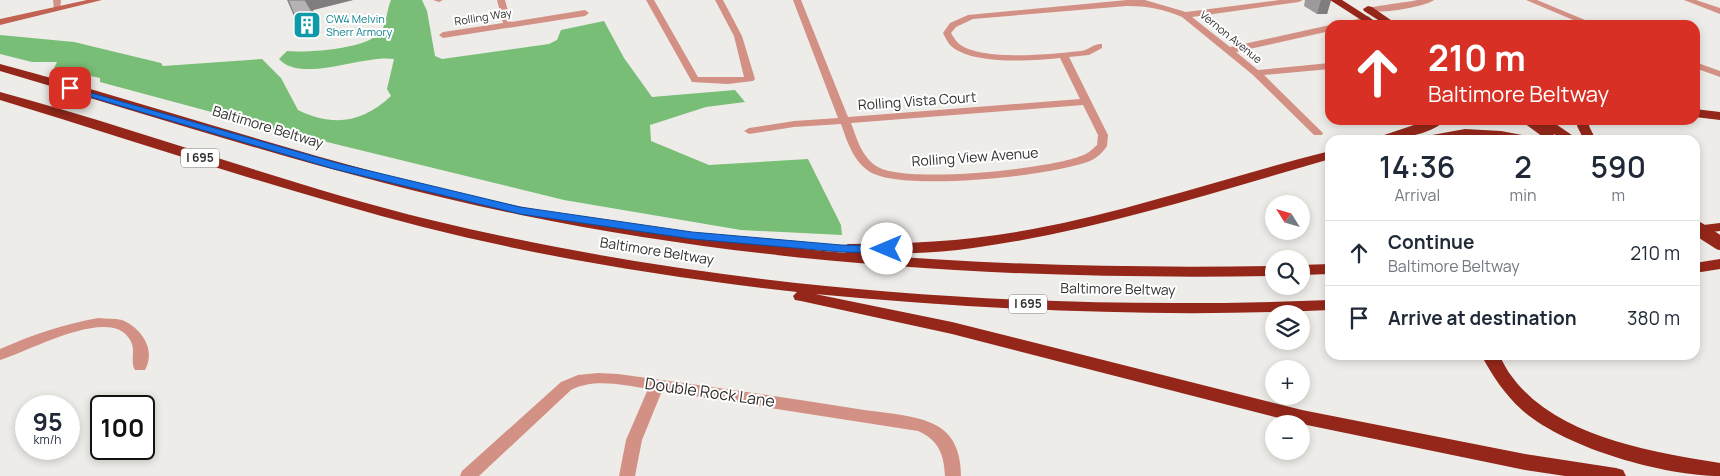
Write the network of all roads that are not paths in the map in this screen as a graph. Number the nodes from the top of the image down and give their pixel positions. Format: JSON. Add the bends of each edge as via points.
{"nodes":[{"id":1,"x":98,"y":0,"type":"edge"},
{"id":2,"x":501,"y":0,"type":"edge"},
{"id":3,"x":650,"y":0,"type":"edge"},
{"id":4,"x":719,"y":0,"type":"edge"},
{"id":5,"x":797,"y":0,"type":"edge"},
{"id":6,"x":1299,"y":0,"type":"edge"},
{"id":7,"x":1336,"y":0,"type":"edge"},
{"id":8,"x":1354,"y":0,"type":"edge"},
{"id":9,"x":1430,"y":0,"type":"edge"},
{"id":10,"x":1530,"y":0,"type":"edge"},
{"id":11,"x":1688,"y":0,"type":"edge"},
{"id":12,"x":57,"y":4,"type":"edge"},
{"id":13,"x":1720,"y":11,"type":"edge"},
{"id":14,"x":585,"y":13,"type":"dead end"},
{"id":15,"x":1185,"y":15,"type":"junction"},
{"id":16,"x":1370,"y":18,"type":"edge"},
{"id":17,"x":1580,"y":20,"type":"edge"},
{"id":18,"x":0,"y":22,"type":"edge"},
{"id":19,"x":508,"y":25,"type":"junction"},
{"id":20,"x":1325,"y":29,"type":"edge"},
{"id":21,"x":443,"y":35,"type":"dead end"},
{"id":22,"x":1098,"y":46,"type":"dead end"},
{"id":23,"x":1227,"y":51,"type":"junction"},
{"id":24,"x":1063,"y":55,"type":"junction"},
{"id":25,"x":1325,"y":66,"type":"edge"},
{"id":26,"x":1700,"y":66,"type":"edge"},
{"id":27,"x":0,"y":67,"type":"edge"},
{"id":28,"x":1256,"y":73,"type":"junction"},
{"id":29,"x":1720,"y":74,"type":"edge"},
{"id":30,"x":0,"y":96,"type":"edge"},
{"id":31,"x":1087,"y":102,"type":"junction"},
{"id":32,"x":1700,"y":106,"type":"edge"},
{"id":33,"x":1720,"y":108,"type":"edge"},
{"id":34,"x":1700,"y":114,"type":"edge"},
{"id":35,"x":1720,"y":116,"type":"edge"},
{"id":36,"x":845,"y":120,"type":"junction"},
{"id":37,"x":1429,"y":125,"type":"edge"},
{"id":38,"x":1534,"y":125,"type":"edge"},
{"id":39,"x":1549,"y":125,"type":"edge"},
{"id":40,"x":749,"y":131,"type":"dead end"},
{"id":41,"x":1318,"y":133,"type":"dead end"},
{"id":42,"x":1399,"y":135,"type":"edge"},
{"id":43,"x":1445,"y":135,"type":"edge"},
{"id":44,"x":1504,"y":135,"type":"edge"},
{"id":45,"x":1550,"y":135,"type":"edge"},
{"id":46,"x":1565,"y":135,"type":"edge"},
{"id":47,"x":1325,"y":156,"type":"edge"},
{"id":48,"x":520,"y":211,"type":"junction"},
{"id":49,"x":1700,"y":220,"type":"edge"},
{"id":50,"x":1720,"y":227,"type":"edge"},
{"id":51,"x":1700,"y":229,"type":"edge"},
{"id":52,"x":1700,"y":232,"type":"edge"},
{"id":53,"x":1720,"y":233,"type":"edge"},
{"id":54,"x":1720,"y":244,"type":"edge"},
{"id":55,"x":1720,"y":264,"type":"edge"},
{"id":56,"x":1700,"y":267,"type":"edge"},
{"id":57,"x":1325,"y":269,"type":"edge"},
{"id":58,"x":1310,"y":270,"type":"edge"},
{"id":59,"x":1265,"y":271,"type":"edge"},
{"id":60,"x":726,"y":280,"type":"junction"},
{"id":61,"x":1325,"y":304,"type":"edge"},
{"id":62,"x":0,"y":355,"type":"edge"},
{"id":63,"x":1493,"y":360,"type":"edge"},
{"id":64,"x":140,"y":366,"type":"dead end"},
{"id":65,"x":657,"y":385,"type":"junction"},
{"id":66,"x":1720,"y":471,"type":"edge"},
{"id":67,"x":468,"y":476,"type":"edge"},
{"id":68,"x":628,"y":476,"type":"edge"},
{"id":69,"x":953,"y":476,"type":"edge"},
{"id":70,"x":1616,"y":476,"type":"edge"}],
"edges":[{"from":1,"to":12,"type":"main road"},
{"from":2,"to":19,"type":"street"},
{"from":3,"to":4,"type":"street","via":[[695,80],[750,79],[738,36]]},
{"from":5,"to":36,"type":"street","name":"Rolling View Avenue"},
{"from":6,"to":15,"type":"street"},
{"from":7,"to":16,"type":"highway"},
{"from":8,"to":16,"type":"highway"},
{"from":9,"to":16,"type":"street","via":[[1384,9]]},
{"from":10,"to":17,"type":"street"},
{"from":11,"to":13,"type":"street"},
{"from":12,"to":18,"type":"main road"},
{"from":14,"to":19,"type":"street","name":"Rolling Way"},
{"from":15,"to":23,"type":"street","name":"Vernon Avenue"},
{"from":15,"to":24,"type":"street","name":"Vernon Avenue","via":[[1159,6],[1127,3],[971,17],[953,25],[947,33],[960,48],[987,57]]},
{"from":19,"to":21,"type":"street","name":"Rolling Way"},
{"from":20,"to":23,"type":"street"},
{"from":22,"to":24,"type":"street","name":"Vernon Avenue","via":[[1086,52]]},
{"from":23,"to":28,"type":"street","name":"Vernon Avenue"},
{"from":24,"to":31,"type":"street","name":"Rolling View Avenue"},
{"from":25,"to":28,"type":"street"},
{"from":26,"to":29,"type":"street"},
{"from":27,"to":48,"type":"highway","name":"Baltimore Beltway","number":"I 695","via":[[338,166]]},
{"from":28,"to":41,"type":"street","name":"Vernon Avenue"},
{"from":30,"to":60,"type":"highway","name":"Baltimore Beltway","number":"I 695","via":[[299,189],[401,217],[572,255]]},
{"from":31,"to":36,"type":"street","name":"Rolling Vista Court"},
{"from":31,"to":36,"type":"street","name":"Rolling View Avenue","via":[[1104,142],[1088,158],[1052,167],[943,176],[892,176],[872,169],[857,152]]},
{"from":32,"to":33,"type":"highway"},
{"from":34,"to":35,"type":"highway"},
{"from":36,"to":40,"type":"street","name":"Rolling Vista Court"},
{"from":37,"to":42,"type":"highway"},
{"from":38,"to":45,"type":"highway"},
{"from":39,"to":46,"type":"highway"},
{"from":43,"to":44,"type":"highway","via":[[1456,132]]},
{"from":47,"to":48,"type":"highway","via":[[1068,227],[1015,238],[940,247],[868,250],[748,241]]},
{"from":48,"to":59,"type":"highway","name":"Baltimore Beltway","number":"I 695","via":[[671,238],[887,262],[1051,272]]},
{"from":49,"to":53,"type":"highway"},
{"from":50,"to":51,"type":"highway"},
{"from":52,"to":54,"type":"highway","bridge":true},
{"from":55,"to":56,"type":"highway"},
{"from":57,"to":58,"type":"highway"},
{"from":60,"to":61,"type":"highway","name":"Baltimore Beltway","number":"I 695","via":[[879,295],[1051,306],[1220,308]]},
{"from":60,"to":70,"type":"highway","via":[[952,328],[1312,419],[1515,460]]},
{"from":62,"to":64,"type":"street","via":[[64,329],[109,324],[128,329],[138,340]]},
{"from":63,"to":66,"type":"highway","via":[[1516,394],[1585,438],[1644,458]]},
{"from":65,"to":67,"type":"street","name":"Double Rock Lane","via":[[598,378],[570,384]]},
{"from":65,"to":68,"type":"street","via":[[636,431],[628,458]]},
{"from":65,"to":69,"type":"street","name":"Double Rock Lane","via":[[921,425],[946,442],[953,460]]}]}
